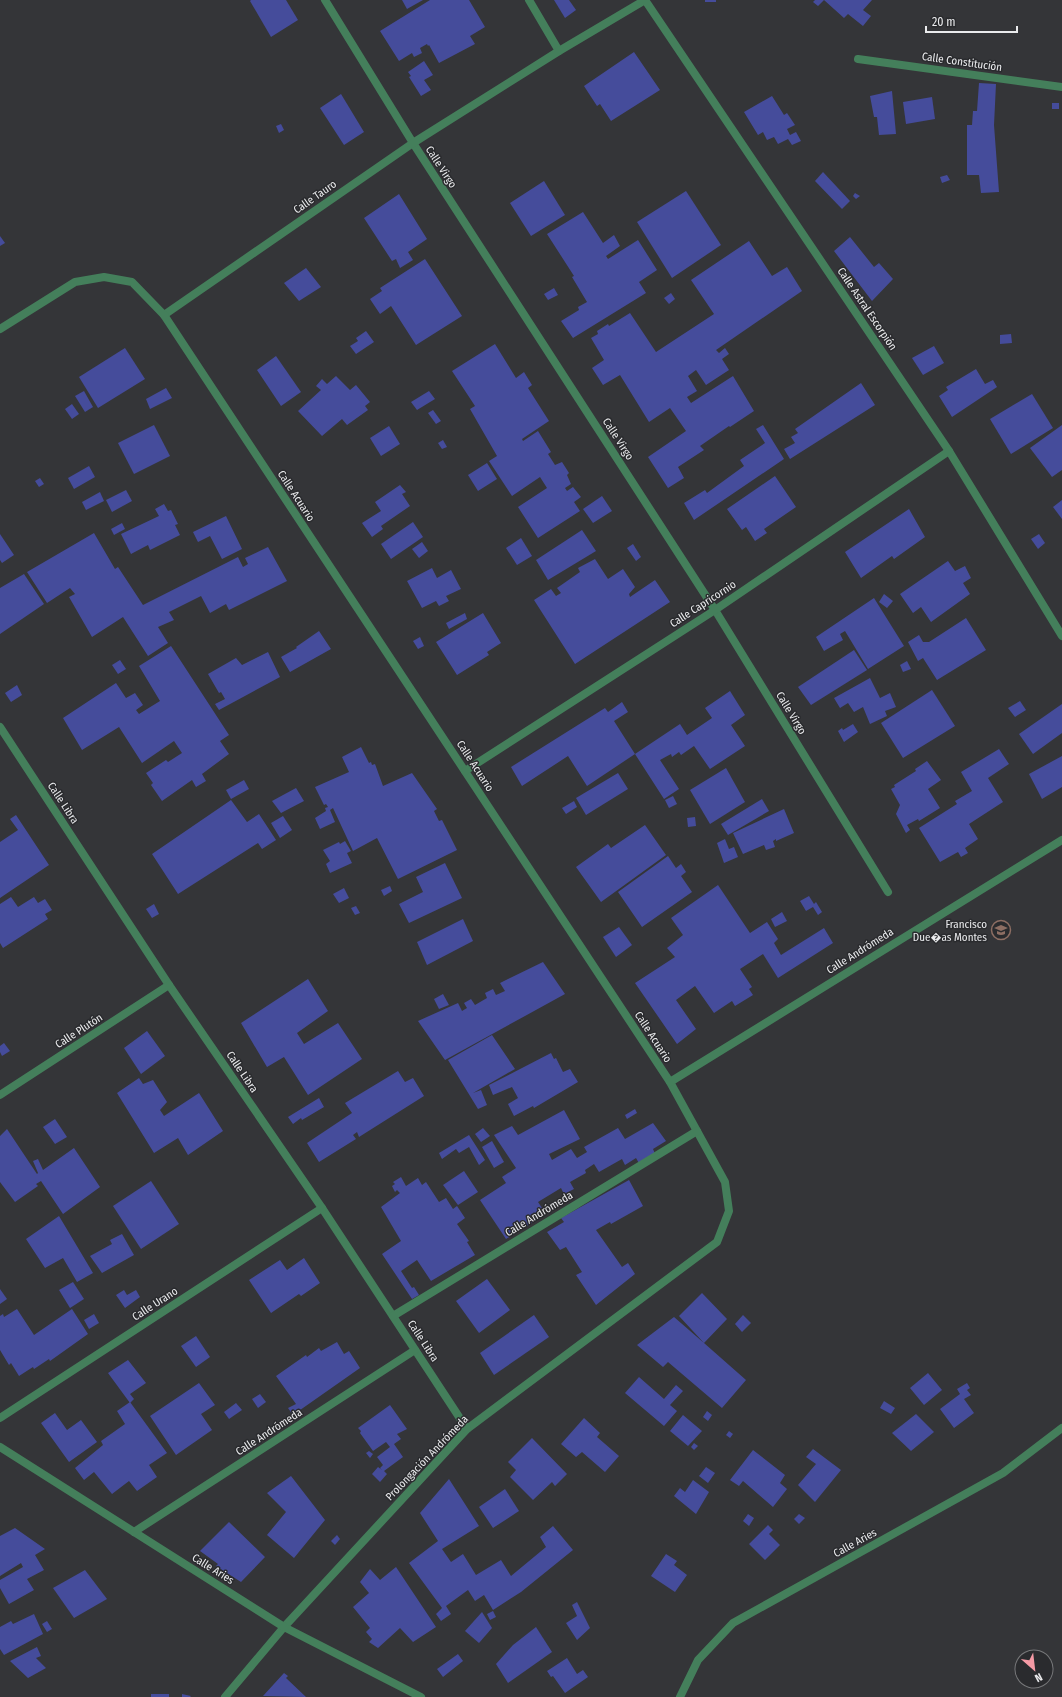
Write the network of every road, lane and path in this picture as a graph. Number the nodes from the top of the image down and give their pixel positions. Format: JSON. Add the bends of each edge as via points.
{"nodes":[{"id":1,"x":325,"y":0,"type":"edge"},
{"id":2,"x":529,"y":0,"type":"edge"},
{"id":3,"x":644,"y":0,"type":"edge"},
{"id":4,"x":559,"y":51,"type":"junction"},
{"id":5,"x":858,"y":59,"type":"dead end"},
{"id":6,"x":1062,"y":87,"type":"edge"},
{"id":7,"x":413,"y":143,"type":"junction"},
{"id":8,"x":164,"y":315,"type":"junction"},
{"id":9,"x":0,"y":329,"type":"edge"},
{"id":10,"x":949,"y":451,"type":"junction"},
{"id":11,"x":715,"y":610,"type":"junction"},
{"id":12,"x":1062,"y":636,"type":"edge"},
{"id":13,"x":0,"y":727,"type":"edge"},
{"id":14,"x":464,"y":771,"type":"junction"},
{"id":15,"x":1062,"y":840,"type":"edge"},
{"id":16,"x":888,"y":892,"type":"dead end"},
{"id":17,"x":169,"y":984,"type":"junction"},
{"id":18,"x":670,"y":1082,"type":"junction"},
{"id":19,"x":0,"y":1095,"type":"edge"},
{"id":20,"x":696,"y":1131,"type":"junction"},
{"id":21,"x":322,"y":1208,"type":"junction"},
{"id":22,"x":717,"y":1242,"type":"joint"},
{"id":23,"x":393,"y":1316,"type":"junction"},
{"id":24,"x":415,"y":1350,"type":"junction"},
{"id":25,"x":0,"y":1418,"type":"edge"},
{"id":26,"x":1062,"y":1428,"type":"edge"},
{"id":27,"x":467,"y":1429,"type":"junction"},
{"id":28,"x":0,"y":1447,"type":"edge"},
{"id":29,"x":134,"y":1532,"type":"junction"},
{"id":30,"x":284,"y":1627,"type":"junction"},
{"id":31,"x":225,"y":1697,"type":"edge"},
{"id":32,"x":421,"y":1697,"type":"edge"},
{"id":33,"x":680,"y":1697,"type":"edge"}],
"edges":[{"from":1,"to":7,"type":"street","name":"Calle Virgo"},
{"from":2,"to":4,"type":"street"},
{"from":3,"to":4,"type":"street","name":"Calle Tauro"},
{"from":3,"to":10,"type":"street","name":"Calle Astral Escorpión"},
{"from":4,"to":7,"type":"street","name":"Calle Tauro"},
{"from":5,"to":6,"type":"street","name":"Calle Constitución"},
{"from":7,"to":8,"type":"street","name":"Calle Tauro"},
{"from":7,"to":11,"type":"street","name":"Calle Virgo"},
{"from":8,"to":9,"type":"street","via":[[132,282],[104,277],[75,282]]},
{"from":8,"to":14,"type":"street","name":"Calle Acuario"},
{"from":10,"to":11,"type":"street","name":"Calle Capricornio"},
{"from":10,"to":12,"type":"street","name":"Calle Astral Escorpión"},
{"from":11,"to":14,"type":"street","name":"Calle Capricornio"},
{"from":11,"to":16,"type":"street","name":"Calle Virgo"},
{"from":13,"to":17,"type":"street","name":"Calle Libra"},
{"from":14,"to":18,"type":"street","name":"Calle Acuario"},
{"from":15,"to":18,"type":"street","name":"Calle Andrómeda"},
{"from":17,"to":19,"type":"street","name":"Calle Plutón"},
{"from":17,"to":21,"type":"street","name":"Calle Libra"},
{"from":18,"to":20,"type":"street","name":"Calle Acuario"},
{"from":20,"to":22,"type":"street","name":"Calle Acuario","via":[[725,1182],[729,1211]]},
{"from":20,"to":23,"type":"street","name":"Calle Andrómeda"},
{"from":21,"to":23,"type":"street","name":"Calle Libra"},
{"from":21,"to":25,"type":"street","name":"Calle Urano"},
{"from":22,"to":27,"type":"street","name":"Prolongación Andrómeda"},
{"from":23,"to":24,"type":"street","name":"Calle Libra"},
{"from":24,"to":27,"type":"street","name":"Calle Libra"},
{"from":24,"to":29,"type":"street","name":"Calle Andrómeda"},
{"from":26,"to":33,"type":"street","name":"Calle Aries","via":[[1003,1473],[733,1624],[698,1660]]},
{"from":27,"to":30,"type":"street","name":"Prolongación Andrómeda"},
{"from":28,"to":29,"type":"street","name":"Calle Aries"},
{"from":29,"to":30,"type":"street","name":"Calle Aries"},
{"from":30,"to":31,"type":"street","name":"Prolongación Andrómeda"},
{"from":30,"to":32,"type":"street","name":"Calle Aries"}]}
